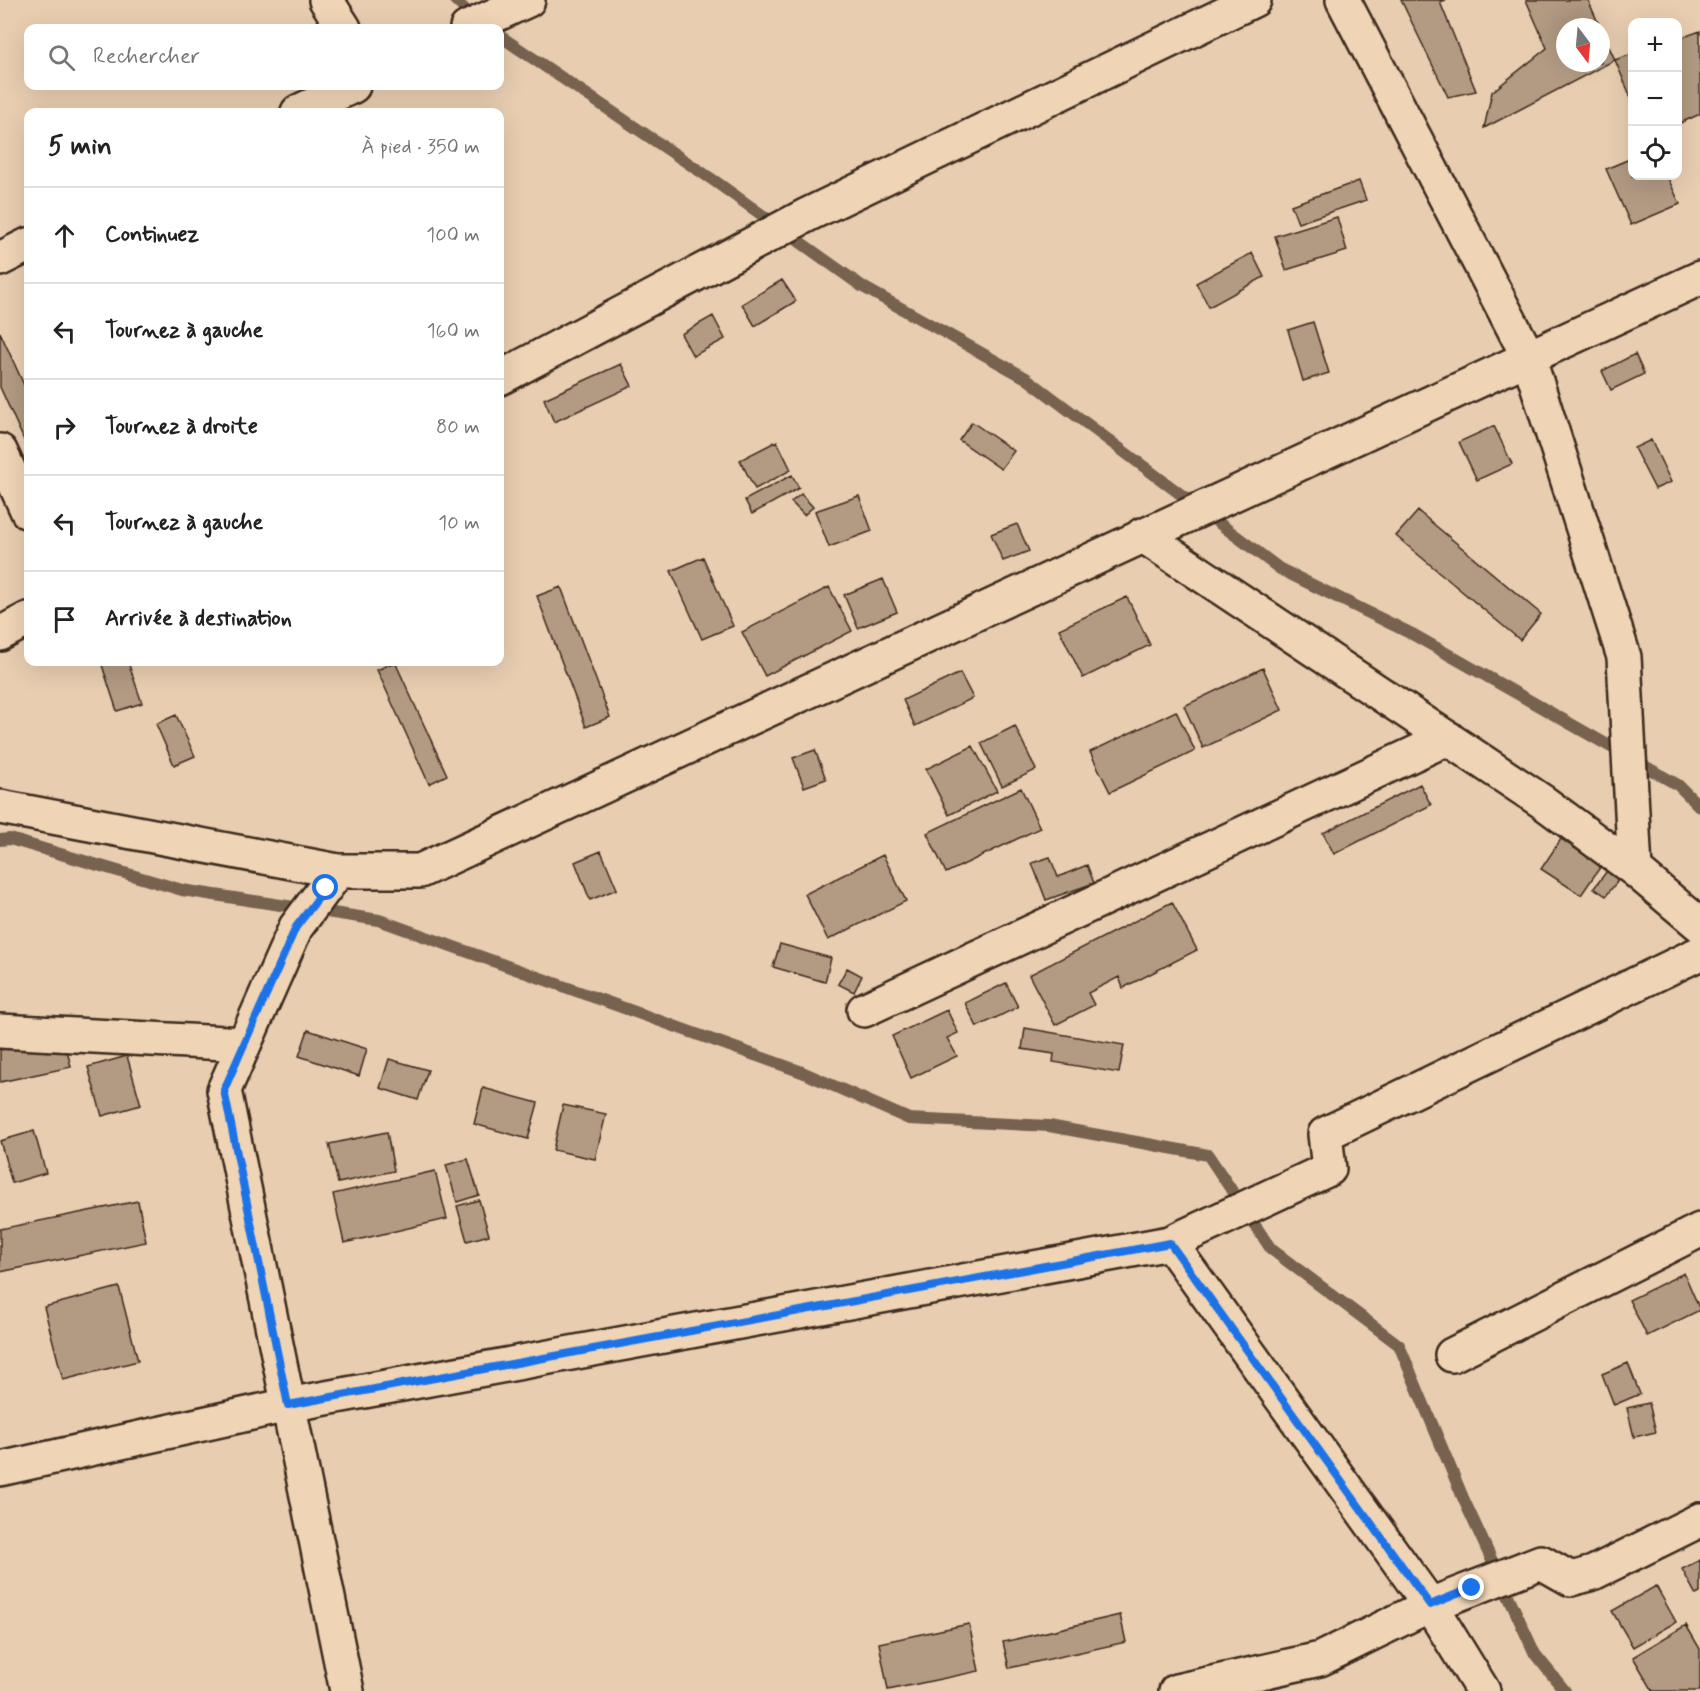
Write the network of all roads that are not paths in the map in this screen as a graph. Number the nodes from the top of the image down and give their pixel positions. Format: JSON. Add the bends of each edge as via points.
{"nodes":[{"id":1,"x":326,"y":0,"type":"edge"},
{"id":2,"x":1254,"y":0,"type":"edge"},
{"id":3,"x":1343,"y":0,"type":"edge"},
{"id":4,"x":520,"y":4,"type":"edge"},
{"id":5,"x":341,"y":24,"type":"edge"},
{"id":6,"x":476,"y":24,"type":"edge"},
{"id":7,"x":345,"y":90,"type":"edge"},
{"id":8,"x":306,"y":108,"type":"edge"},
{"id":9,"x":24,"y":247,"type":"edge"},
{"id":10,"x":0,"y":259,"type":"edge"},
{"id":11,"x":1700,"y":278,"type":"edge"},
{"id":12,"x":1528,"y":357,"type":"junction"},
{"id":13,"x":504,"y":376,"type":"edge"},
{"id":14,"x":0,"y":451,"type":"edge"},
{"id":15,"x":24,"y":503,"type":"edge"},
{"id":16,"x":1142,"y":535,"type":"junction"},
{"id":17,"x":24,"y":621,"type":"edge"},
{"id":18,"x":0,"y":634,"type":"edge"},
{"id":19,"x":1448,"y":738,"type":"junction"},
{"id":20,"x":0,"y":807,"type":"edge"},
{"id":21,"x":1635,"y":870,"type":"junction"},
{"id":22,"x":332,"y":879,"type":"junction"},
{"id":23,"x":1700,"y":926,"type":"edge"},
{"id":24,"x":1700,"y":953,"type":"edge"},
{"id":25,"x":864,"y":1010,"type":"dead end"},
{"id":26,"x":0,"y":1031,"type":"edge"},
{"id":27,"x":244,"y":1044,"type":"junction"},
{"id":28,"x":1700,"y":1230,"type":"edge"},
{"id":29,"x":1170,"y":1243,"type":"junction"},
{"id":30,"x":1452,"y":1355,"type":"dead end"},
{"id":31,"x":288,"y":1405,"type":"junction"},
{"id":32,"x":0,"y":1469,"type":"edge"},
{"id":33,"x":1700,"y":1520,"type":"edge"},
{"id":34,"x":1430,"y":1605,"type":"junction"},
{"id":35,"x":347,"y":1691,"type":"edge"},
{"id":36,"x":1176,"y":1691,"type":"edge"},
{"id":37,"x":1483,"y":1691,"type":"edge"}],
"edges":[{"from":1,"to":5,"type":"street"},
{"from":2,"to":13,"type":"street","via":[[807,215]]},
{"from":3,"to":12,"type":"street"},
{"from":4,"to":6,"type":"street"},
{"from":7,"to":8,"type":"street"},
{"from":9,"to":10,"type":"street"},
{"from":11,"to":12,"type":"street"},
{"from":12,"to":16,"type":"street"},
{"from":12,"to":21,"type":"street","via":[[1624,657]]},
{"from":14,"to":15,"type":"street"},
{"from":16,"to":19,"type":"street"},
{"from":16,"to":22,"type":"street","via":[[420,871]]},
{"from":17,"to":18,"type":"street"},
{"from":19,"to":21,"type":"street","via":[[1544,802]]},
{"from":19,"to":25,"type":"street"},
{"from":20,"to":22,"type":"street"},
{"from":21,"to":23,"type":"street"},
{"from":22,"to":27,"type":"street","via":[[296,927]]},
{"from":24,"to":29,"type":"street","via":[[1325,1134],[1329,1169]]},
{"from":26,"to":27,"type":"street"},
{"from":27,"to":31,"type":"street","via":[[224,1090]]},
{"from":28,"to":30,"type":"street"},
{"from":29,"to":31,"type":"street"},
{"from":29,"to":34,"type":"street"},
{"from":31,"to":32,"type":"street"},
{"from":31,"to":35,"type":"street"},
{"from":33,"to":34,"type":"street","via":[[1593,1573],[1571,1579],[1541,1562]]},
{"from":34,"to":36,"type":"street","via":[[1320,1659]]},
{"from":34,"to":37,"type":"street"}]}
